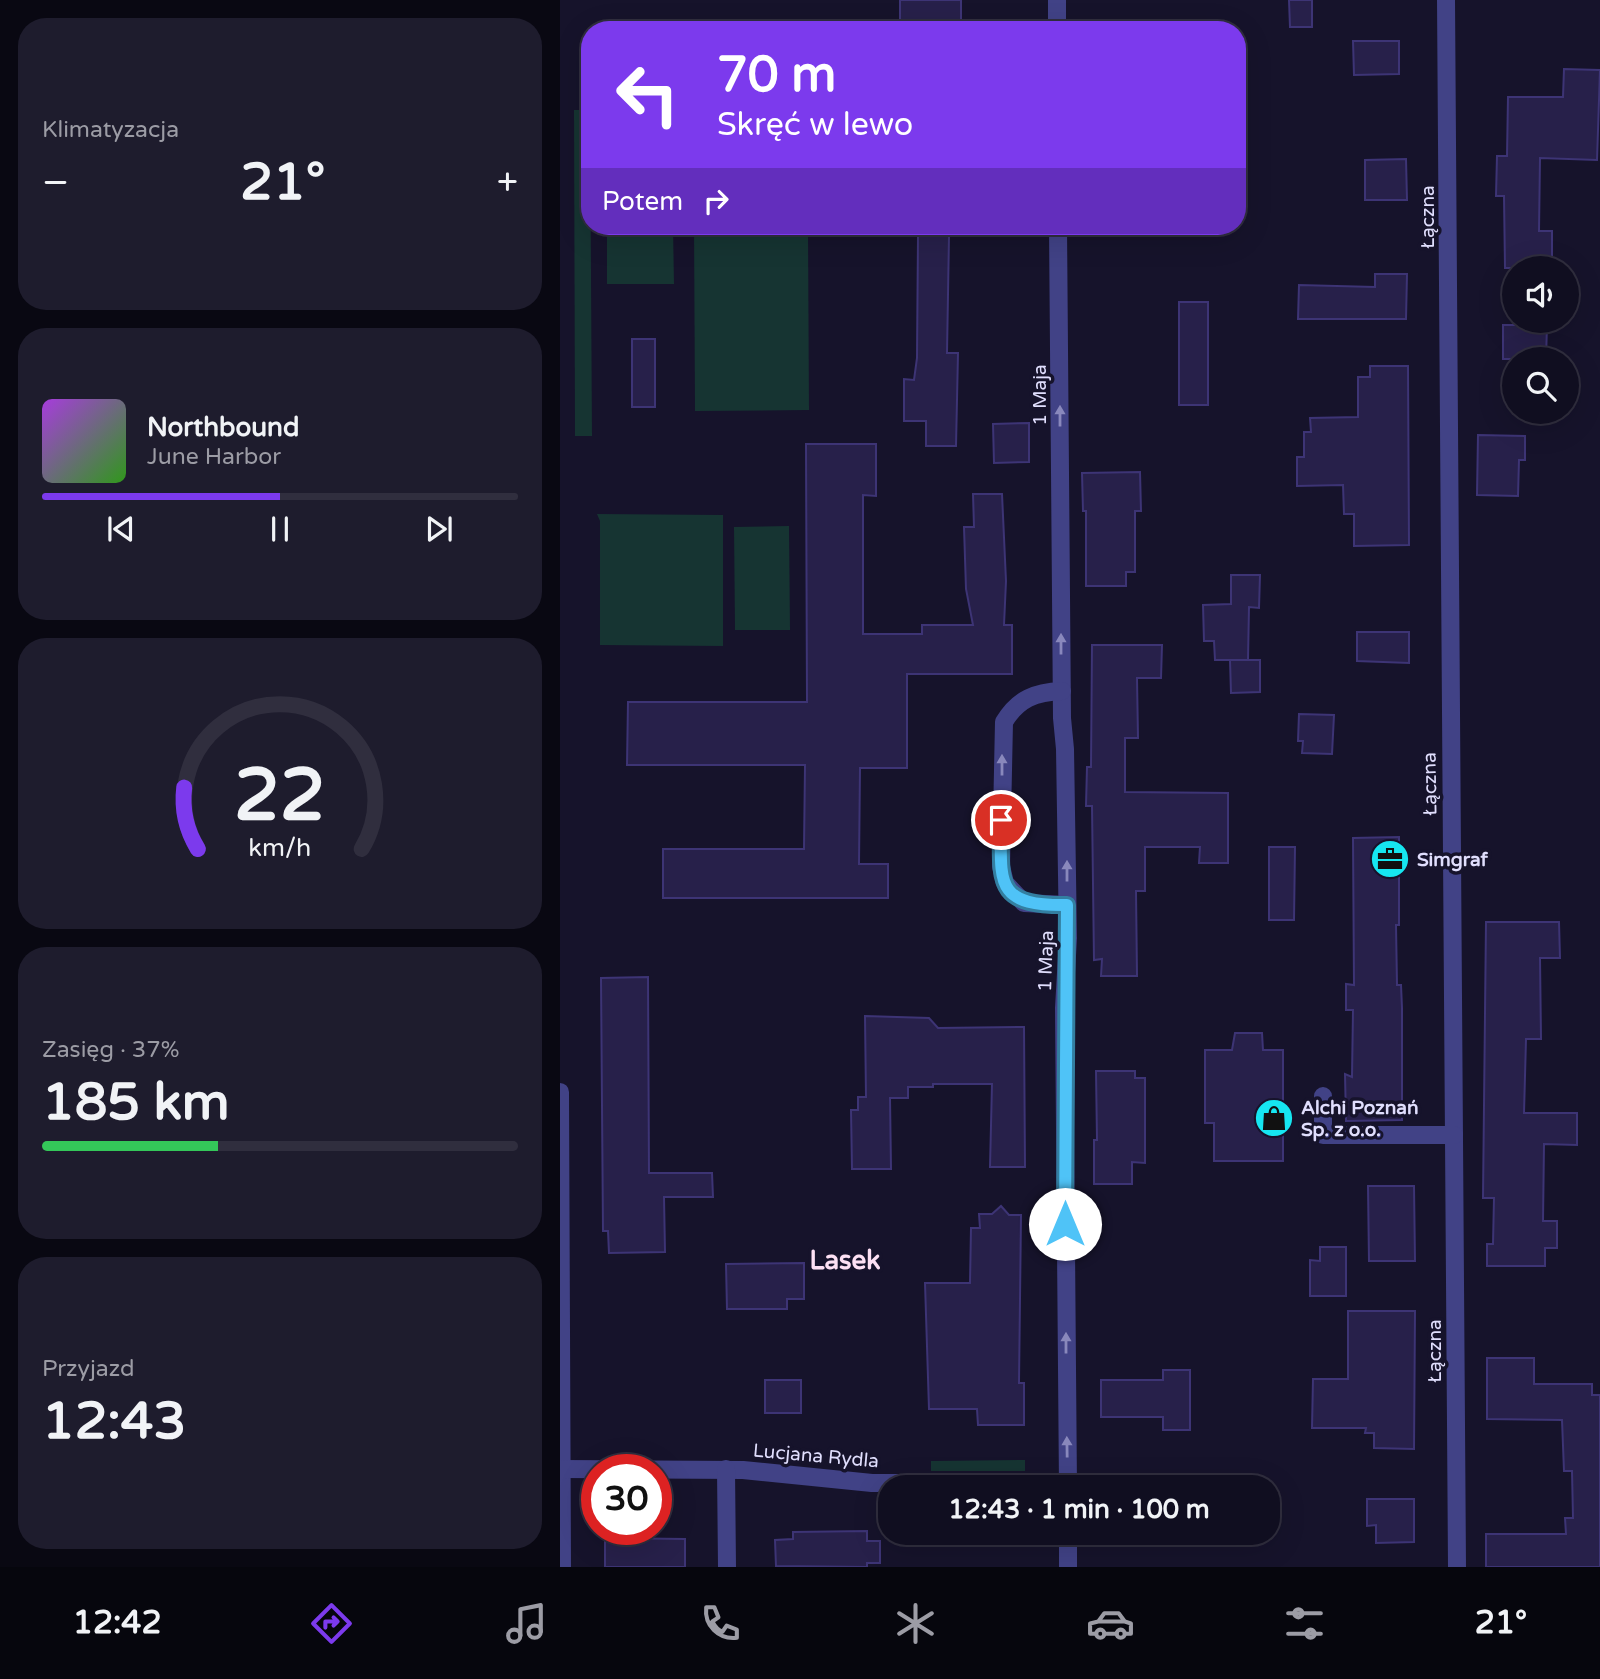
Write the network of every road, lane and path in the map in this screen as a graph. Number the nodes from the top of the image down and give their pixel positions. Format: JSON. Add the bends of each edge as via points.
{"nodes":[{"id":1,"x":1057,"y":0,"type":"edge"},
{"id":2,"x":1446,"y":0,"type":"edge"},
{"id":3,"x":1057,"y":21,"type":"edge"},
{"id":4,"x":1058,"y":235,"type":"edge"},
{"id":5,"x":1062,"y":691,"type":"junction"},
{"id":6,"x":1067,"y":905,"type":"junction"},
{"id":7,"x":560,"y":1092,"type":"edge"},
{"id":8,"x":1323,"y":1096,"type":"dead end"},
{"id":9,"x":1454,"y":1135,"type":"junction"},
{"id":10,"x":562,"y":1469,"type":"edge"},
{"id":11,"x":726,"y":1469,"type":"junction"},
{"id":12,"x":1068,"y":1475,"type":"edge"},
{"id":13,"x":878,"y":1482,"type":"edge"},
{"id":14,"x":1068,"y":1545,"type":"edge"},
{"id":15,"x":562,"y":1567,"type":"edge"},
{"id":16,"x":727,"y":1567,"type":"edge"},
{"id":17,"x":1068,"y":1567,"type":"edge"},
{"id":18,"x":1457,"y":1567,"type":"edge"}],
"edges":[{"from":1,"to":3,"type":"street"},
{"from":2,"to":9,"type":"street","name":"Łączna"},
{"from":5,"to":4,"type":"street","name":"1 Maja","one_way":true},
{"from":6,"to":5,"type":"street","name":"1 Maja","one_way":true},
{"from":6,"to":5,"type":"street","one_way":true,"via":[[1024,903],[1004,883],[1001,866],[1004,722],[1032,695]]},
{"from":12,"to":6,"type":"street","name":"1 Maja","one_way":true},
{"from":7,"to":10,"type":"street"},
{"from":8,"to":9,"type":"street","via":[[1323,1135]]},
{"from":9,"to":18,"type":"street","name":"Łączna"},
{"from":10,"to":11,"type":"street","name":"Lucjana Rydla"},
{"from":10,"to":15,"type":"street"},
{"from":11,"to":13,"type":"street","name":"Lucjana Rydla"},
{"from":11,"to":16,"type":"street"},
{"from":14,"to":17,"type":"street"}]}
